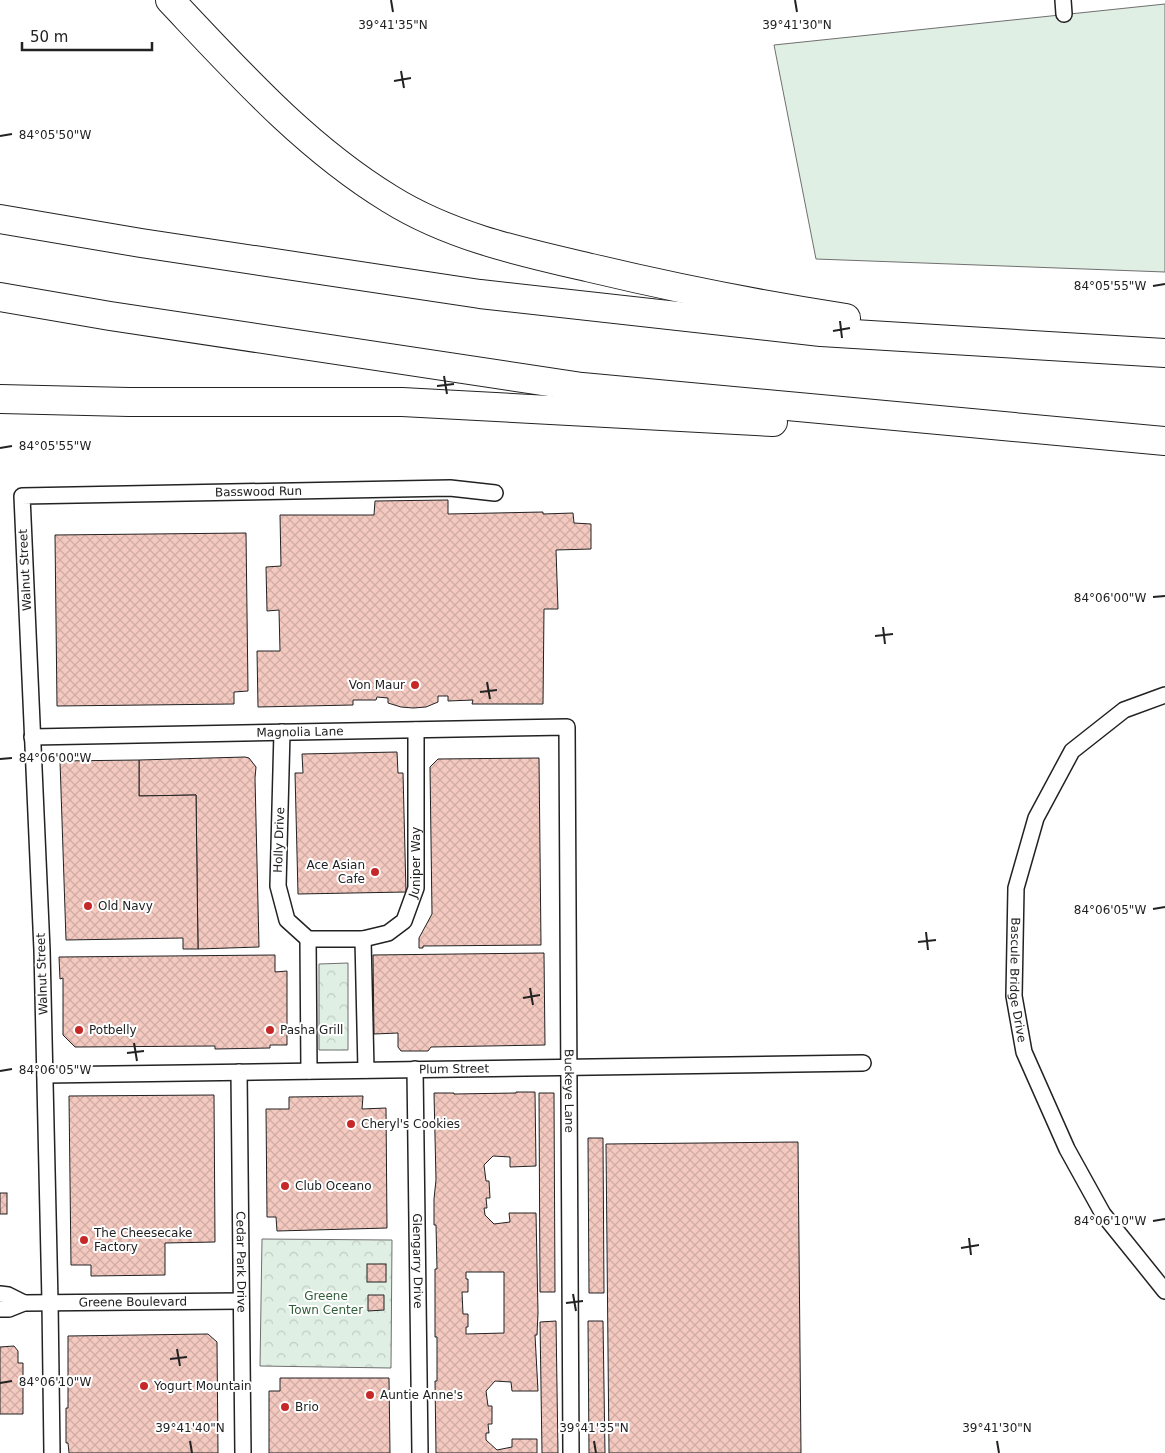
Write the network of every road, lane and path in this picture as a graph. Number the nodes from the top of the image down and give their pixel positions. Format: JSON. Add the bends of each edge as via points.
{"nodes":[{"id":1,"x":170,"y":0,"type":"edge"},
{"id":2,"x":0,"y":219,"type":"edge"},
{"id":3,"x":0,"y":297,"type":"edge"},
{"id":4,"x":1030,"y":345,"type":"junction"},
{"id":5,"x":1165,"y":353,"type":"edge"},
{"id":6,"x":0,"y":399,"type":"edge"},
{"id":7,"x":129,"y":402,"type":"junction"},
{"id":8,"x":0,"y":408,"type":"edge"},
{"id":9,"x":1165,"y":442,"type":"edge"},
{"id":10,"x":495,"y":493,"type":"dead end"},
{"id":11,"x":22,"y":496,"type":"joint"},
{"id":12,"x":1165,"y":695,"type":"edge"},
{"id":13,"x":567,"y":727,"type":"joint"},
{"id":14,"x":416,"y":730,"type":"junction"},
{"id":15,"x":282,"y":732,"type":"junction"},
{"id":16,"x":32,"y":737,"type":"junction"},
{"id":17,"x":308,"y":939,"type":"junction"},
{"id":18,"x":363,"y":939,"type":"junction"},
{"id":19,"x":863,"y":1063,"type":"dead end"},
{"id":20,"x":569,"y":1067,"type":"junction"},
{"id":21,"x":415,"y":1069,"type":"junction"},
{"id":22,"x":366,"y":1070,"type":"junction"},
{"id":23,"x":309,"y":1071,"type":"junction"},
{"id":24,"x":239,"y":1072,"type":"junction"},
{"id":25,"x":45,"y":1075,"type":"junction"},
{"id":26,"x":1165,"y":1291,"type":"edge"},
{"id":27,"x":0,"y":1294,"type":"edge"},
{"id":28,"x":241,"y":1301,"type":"junction"},
{"id":29,"x":50,"y":1302,"type":"junction"},
{"id":30,"x":24,"y":1303,"type":"junction"},
{"id":31,"x":0,"y":1309,"type":"edge"},
{"id":32,"x":52,"y":1453,"type":"edge"},
{"id":33,"x":243,"y":1453,"type":"edge"},
{"id":34,"x":420,"y":1453,"type":"edge"},
{"id":35,"x":571,"y":1453,"type":"edge"}],
"edges":[{"from":1,"to":4,"type":"highway","via":[[279,114],[316,146],[391,200],[448,228],[521,252],[676,288],[834,316]]},
{"from":2,"to":4,"type":"highway","via":[[480,294],[821,332]]},
{"from":3,"to":9,"type":"highway","via":[[582,387]]},
{"from":4,"to":5,"type":"highway"},
{"from":6,"to":7,"type":"highway"},
{"from":7,"to":8,"type":"highway"},
{"from":7,"to":9,"type":"highway","via":[[402,402]]},
{"from":10,"to":11,"type":"street","name":"Basswood Run","via":[[450,488]]},
{"from":11,"to":16,"type":"street","name":"Walnut Street"},
{"from":12,"to":26,"type":"street","name":"Bascule Bridge Drive","via":[[1124,710],[1072,751],[1036,818],[1016,888],[1014,996],[1024,1052],[1067,1149],[1103,1214]]},
{"from":13,"to":14,"type":"street","name":"Magnolia Lane"},
{"from":13,"to":20,"type":"street","name":"Buckeye Lane"},
{"from":14,"to":15,"type":"street","name":"Magnolia Lane"},
{"from":14,"to":18,"type":"street","name":"Juniper Way","via":[[416,888],[404,921],[388,933]]},
{"from":15,"to":16,"type":"street","name":"Magnolia Lane"},
{"from":15,"to":17,"type":"street","name":"Holly Drive","via":[[278,886],[287,920]]},
{"from":16,"to":25,"type":"street","name":"Walnut Street"},
{"from":17,"to":18,"type":"street","name":"Juniper Way"},
{"from":17,"to":23,"type":"street"},
{"from":18,"to":22,"type":"street"},
{"from":19,"to":20,"type":"street","name":"Plum Street"},
{"from":20,"to":21,"type":"street","name":"Plum Street"},
{"from":20,"to":35,"type":"street","name":"Buckeye Lane"},
{"from":21,"to":22,"type":"street","name":"Plum Street"},
{"from":21,"to":34,"type":"street","name":"Glengarry Drive"},
{"from":22,"to":23,"type":"street","name":"Plum Street"},
{"from":23,"to":24,"type":"street","name":"Plum Street"},
{"from":24,"to":25,"type":"street","name":"Plum Street"},
{"from":24,"to":28,"type":"street","name":"Cedar Park Drive"},
{"from":25,"to":29,"type":"street","name":"Walnut Street"},
{"from":27,"to":30,"type":"street","name":"Greene Boulevard"},
{"from":28,"to":29,"type":"street","name":"Greene Boulevard"},
{"from":28,"to":33,"type":"street","name":"Cedar Park Drive"},
{"from":29,"to":30,"type":"street","name":"Greene Boulevard"},
{"from":29,"to":32,"type":"street","name":"Walnut Street"},
{"from":30,"to":31,"type":"street","name":"Greene Boulevard"}]}
